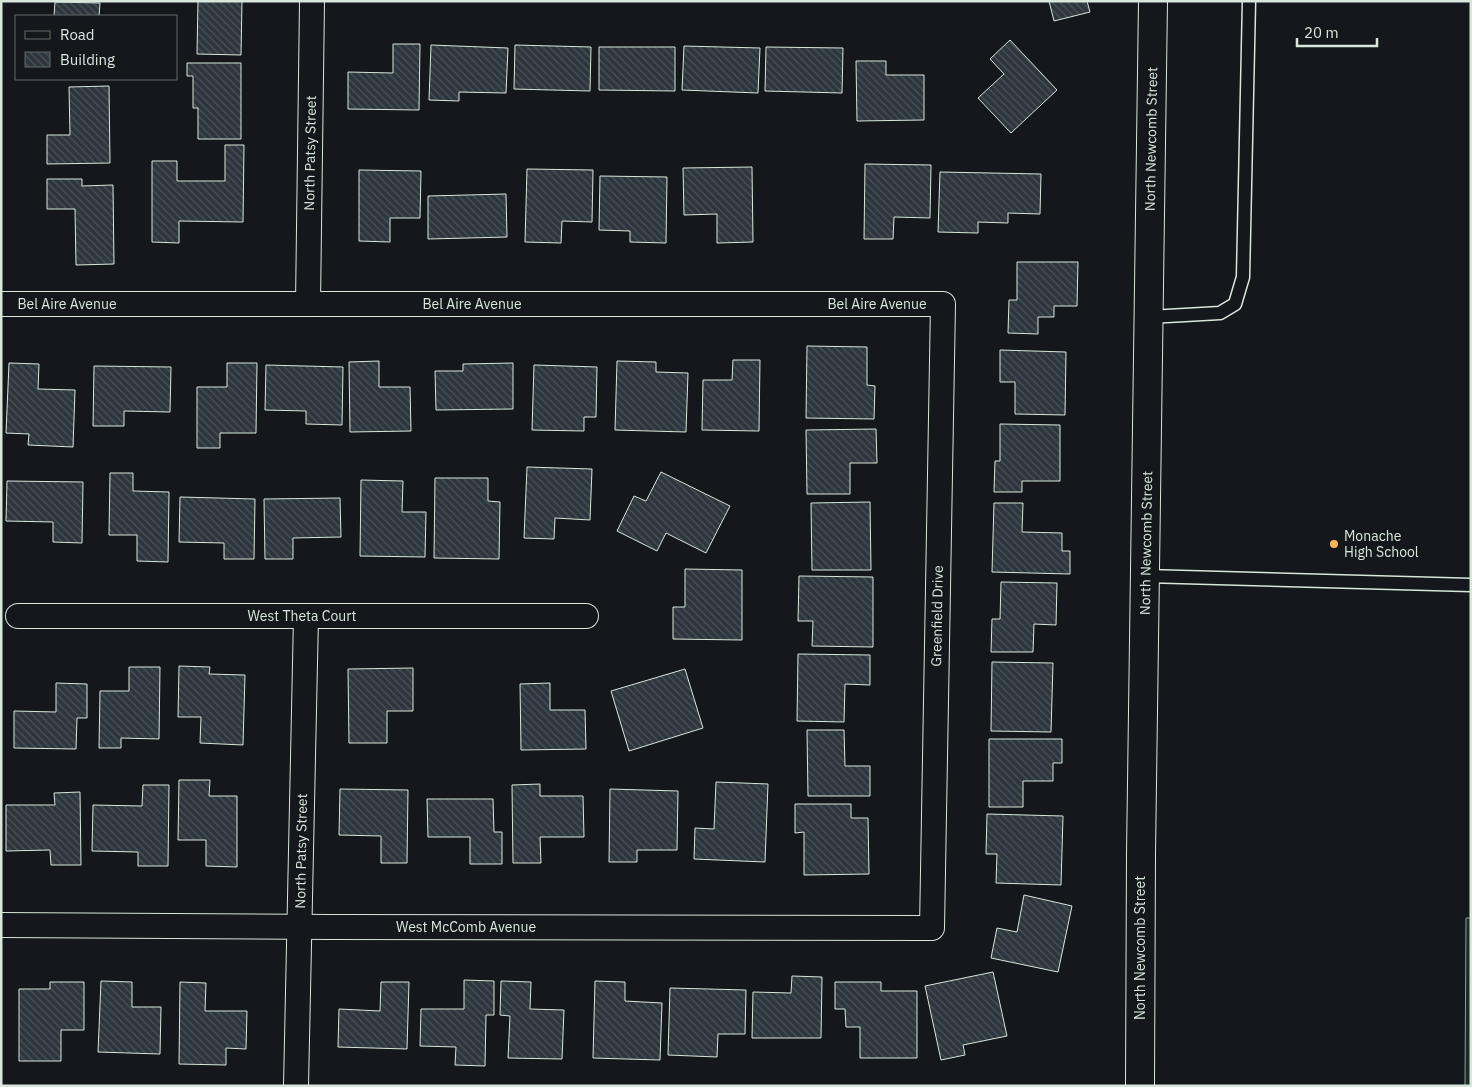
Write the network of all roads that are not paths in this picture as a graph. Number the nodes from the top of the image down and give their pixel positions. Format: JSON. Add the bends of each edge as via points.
{"nodes":[{"id":1,"x":312,"y":1,"type":"edge"},
{"id":2,"x":1153,"y":1,"type":"edge"},
{"id":3,"x":1249,"y":1,"type":"edge"},
{"id":4,"x":1,"y":304,"type":"edge"},
{"id":5,"x":308,"y":304,"type":"junction"},
{"id":6,"x":943,"y":304,"type":"joint"},
{"id":7,"x":1149,"y":316,"type":"junction"},
{"id":8,"x":1145,"y":576,"type":"junction"},
{"id":9,"x":1471,"y":585,"type":"edge"},
{"id":10,"x":18,"y":616,"type":"dead end"},
{"id":11,"x":306,"y":616,"type":"junction"},
{"id":12,"x":586,"y":616,"type":"dead end"},
{"id":13,"x":1,"y":925,"type":"edge"},
{"id":14,"x":299,"y":927,"type":"junction"},
{"id":15,"x":932,"y":928,"type":"joint"},
{"id":16,"x":296,"y":1086,"type":"edge"},
{"id":17,"x":1140,"y":1086,"type":"edge"}],
"edges":[{"from":1,"to":5,"type":"street","name":"North Patsy Street"},
{"from":2,"to":7,"type":"main road","name":"North Newcomb Street"},
{"from":3,"to":7,"type":"lane","via":[[1243,277],[1235,304],[1220,313]]},
{"from":4,"to":5,"type":"street","name":"Bel Aire Avenue"},
{"from":5,"to":6,"type":"street","name":"Bel Aire Avenue"},
{"from":6,"to":15,"type":"street","name":"Greenfield Drive"},
{"from":7,"to":8,"type":"main road","name":"North Newcomb Street"},
{"from":8,"to":9,"type":"lane"},
{"from":8,"to":17,"type":"main road","name":"North Newcomb Street"},
{"from":10,"to":11,"type":"street","name":"West Theta Court"},
{"from":11,"to":12,"type":"street","name":"West Theta Court"},
{"from":11,"to":14,"type":"street","name":"North Patsy Street"},
{"from":13,"to":14,"type":"street","name":"West McComb Avenue"},
{"from":14,"to":15,"type":"street","name":"West McComb Avenue"},
{"from":14,"to":16,"type":"street","name":"North Patsy Street"}]}
